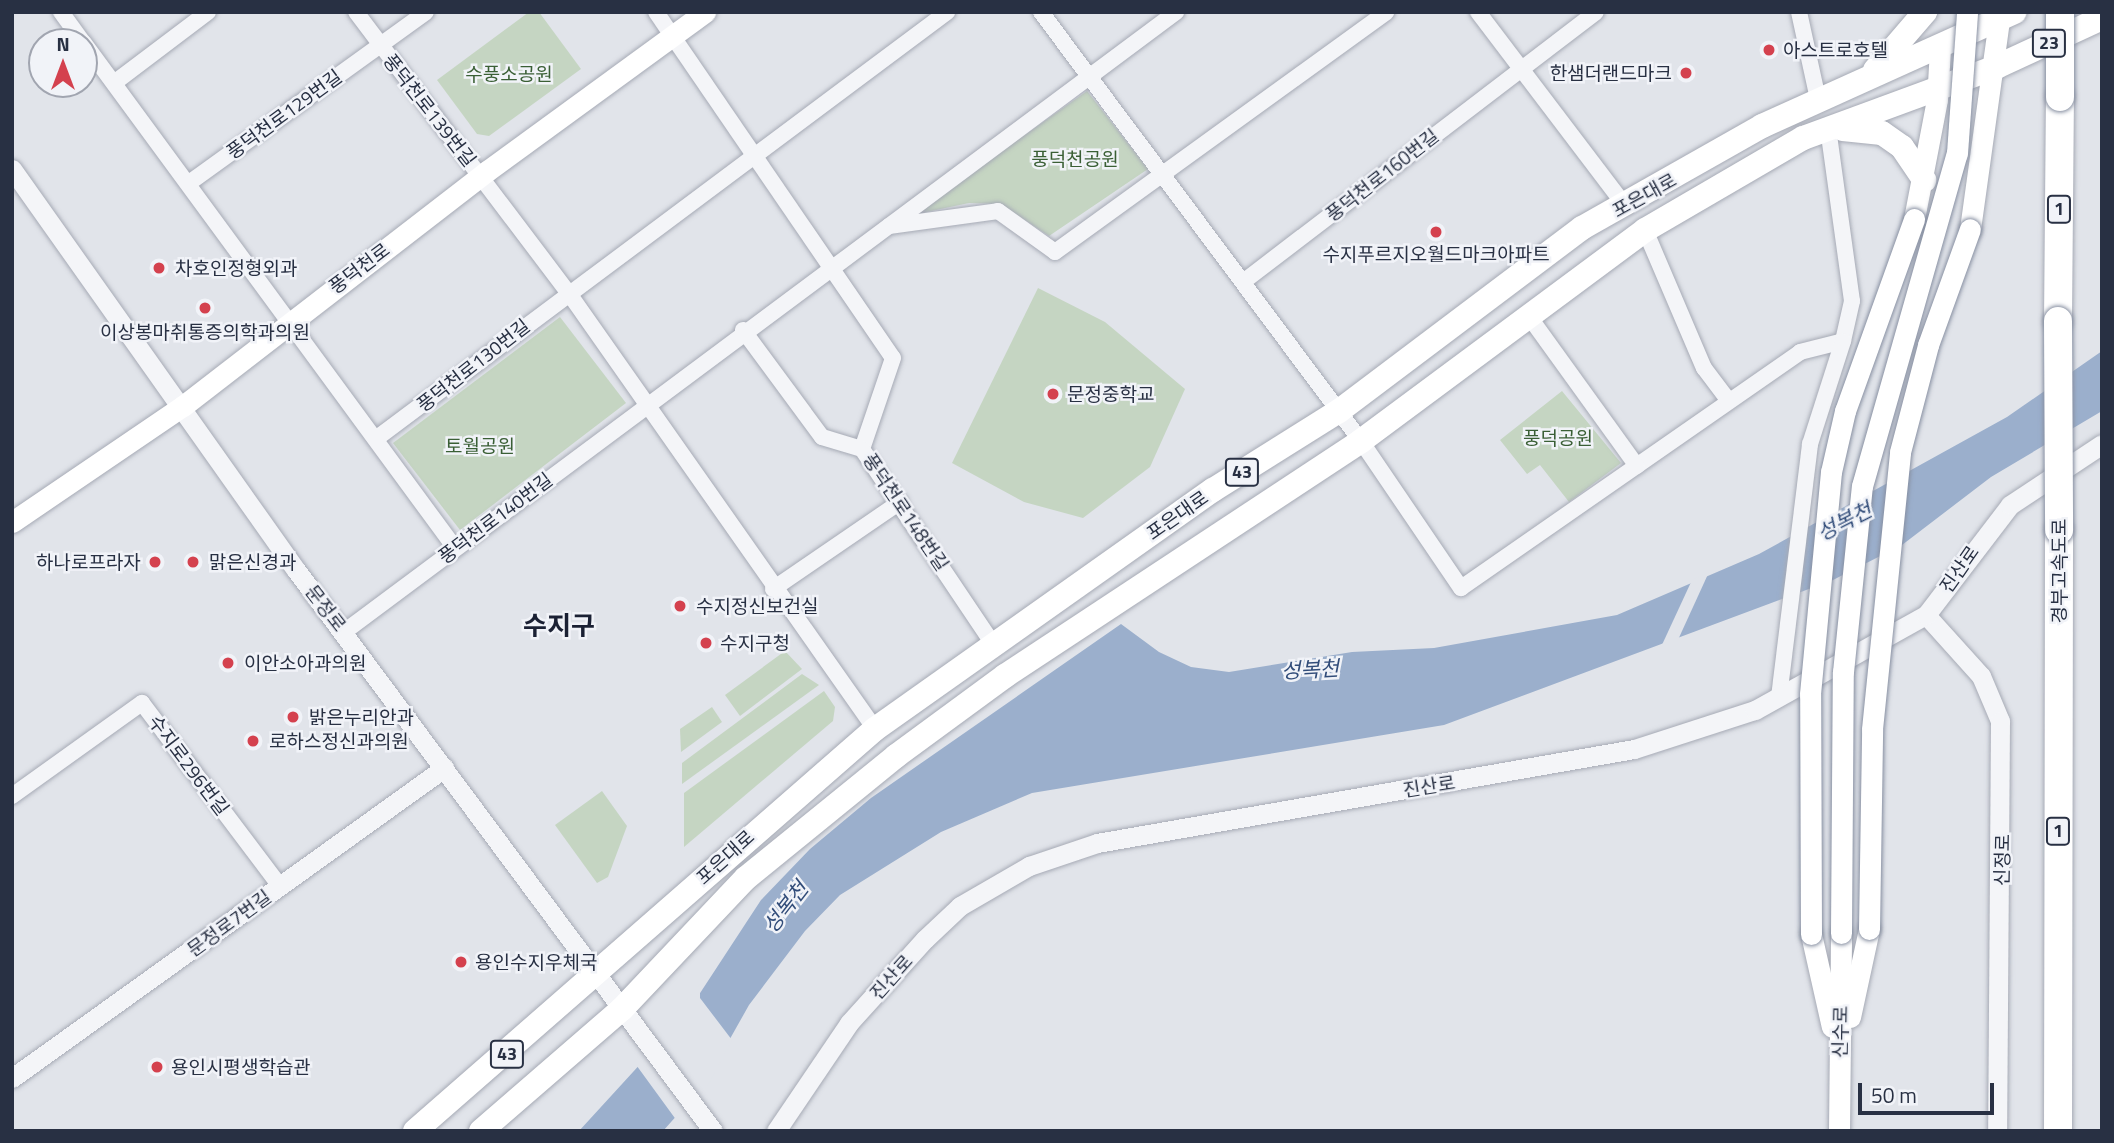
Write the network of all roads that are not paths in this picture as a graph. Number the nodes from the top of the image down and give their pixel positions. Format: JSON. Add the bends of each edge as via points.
{"nodes":[{"id":1,"x":61,"y":12,"type":"edge"},
{"id":2,"x":208,"y":12,"type":"edge"},
{"id":3,"x":356,"y":12,"type":"edge"},
{"id":4,"x":426,"y":12,"type":"edge"},
{"id":5,"x":656,"y":12,"type":"edge"},
{"id":6,"x":705,"y":12,"type":"edge"},
{"id":7,"x":947,"y":12,"type":"edge"},
{"id":8,"x":1041,"y":12,"type":"edge"},
{"id":9,"x":1176,"y":12,"type":"edge"},
{"id":10,"x":1386,"y":12,"type":"edge"},
{"id":11,"x":1478,"y":12,"type":"edge"},
{"id":12,"x":1596,"y":12,"type":"edge"},
{"id":13,"x":1799,"y":12,"type":"edge"},
{"id":14,"x":1925,"y":12,"type":"edge"},
{"id":15,"x":1939,"y":12,"type":"edge"},
{"id":16,"x":1954,"y":12,"type":"edge"},
{"id":17,"x":1967,"y":12,"type":"edge"},
{"id":18,"x":2060,"y":12,"type":"edge"},
{"id":19,"x":1998,"y":14,"type":"edge"},
{"id":20,"x":2102,"y":18,"type":"edge"},
{"id":21,"x":73,"y":28,"type":"edge"},
{"id":22,"x":673,"y":36,"type":"junction"},
{"id":23,"x":379,"y":46,"type":"junction"},
{"id":24,"x":1940,"y":49,"type":"junction"},
{"id":25,"x":98,"y":62,"type":"edge"},
{"id":26,"x":1996,"y":67,"type":"junction"},
{"id":27,"x":1520,"y":68,"type":"junction"},
{"id":28,"x":1876,"y":74,"type":"junction"},
{"id":29,"x":1090,"y":77,"type":"junction"},
{"id":30,"x":114,"y":83,"type":"junction"},
{"id":31,"x":1938,"y":88,"type":"junction"},
{"id":32,"x":1818,"y":99,"type":"junction"},
{"id":33,"x":1897,"y":104,"type":"junction"},
{"id":34,"x":1828,"y":129,"type":"junction"},
{"id":35,"x":757,"y":157,"type":"junction"},
{"id":36,"x":12,"y":169,"type":"edge"},
{"id":37,"x":1164,"y":174,"type":"junction"},
{"id":38,"x":481,"y":175,"type":"junction"},
{"id":39,"x":1924,"y":180,"type":"junction"},
{"id":40,"x":189,"y":183,"type":"junction"},
{"id":41,"x":1625,"y":206,"type":"junction"},
{"id":42,"x":882,"y":228,"type":"junction"},
{"id":43,"x":1645,"y":230,"type":"junction"},
{"id":44,"x":832,"y":263,"type":"junction"},
{"id":45,"x":1243,"y":282,"type":"junction"},
{"id":46,"x":568,"y":292,"type":"junction"},
{"id":47,"x":1528,"y":316,"type":"junction"},
{"id":48,"x":290,"y":321,"type":"junction"},
{"id":49,"x":743,"y":330,"type":"junction"},
{"id":50,"x":1843,"y":341,"type":"junction"},
{"id":51,"x":1730,"y":401,"type":"junction"},
{"id":52,"x":645,"y":404,"type":"junction"},
{"id":53,"x":183,"y":406,"type":"junction"},
{"id":54,"x":1339,"y":411,"type":"junction"},
{"id":55,"x":377,"y":438,"type":"junction"},
{"id":56,"x":1361,"y":441,"type":"junction"},
{"id":57,"x":2102,"y":444,"type":"edge"},
{"id":58,"x":862,"y":449,"type":"junction"},
{"id":59,"x":1637,"y":466,"type":"junction"},
{"id":60,"x":900,"y":502,"type":"junction"},
{"id":61,"x":12,"y":522,"type":"edge"},
{"id":62,"x":455,"y":548,"type":"junction"},
{"id":63,"x":773,"y":589,"type":"junction"},
{"id":64,"x":1926,"y":615,"type":"junction"},
{"id":65,"x":344,"y":632,"type":"junction"},
{"id":66,"x":993,"y":644,"type":"junction"},
{"id":67,"x":1780,"y":698,"type":"junction"},
{"id":68,"x":875,"y":729,"type":"junction"},
{"id":69,"x":444,"y":768,"type":"junction"},
{"id":70,"x":12,"y":796,"type":"edge"},
{"id":71,"x":280,"y":886,"type":"junction"},
{"id":72,"x":595,"y":973,"type":"junction"},
{"id":73,"x":622,"y":1009,"type":"junction"},
{"id":74,"x":1840,"y":1063,"type":"junction"},
{"id":75,"x":12,"y":1078,"type":"edge"},
{"id":76,"x":1997,"y":1110,"type":"junction"},
{"id":77,"x":415,"y":1131,"type":"edge"},
{"id":78,"x":481,"y":1131,"type":"edge"},
{"id":79,"x":713,"y":1131,"type":"edge"},
{"id":80,"x":776,"y":1131,"type":"edge"},
{"id":81,"x":1839,"y":1131,"type":"edge"},
{"id":82,"x":1989,"y":1131,"type":"edge"},
{"id":83,"x":1997,"y":1131,"type":"edge"},
{"id":84,"x":2058,"y":1131,"type":"edge"}],
"edges":[{"from":1,"to":21,"type":"street"},
{"from":2,"to":30,"type":"street"},
{"from":3,"to":23,"type":"street","name":"풍덕천로139번길"},
{"from":4,"to":23,"type":"street","name":"풍덕천로139번길"},
{"from":5,"to":22,"type":"street","name":"풍덕천로148번길"},
{"from":6,"to":22,"type":"main road","name":"풍덕천로"},
{"from":7,"to":35,"type":"street"},
{"from":8,"to":29,"type":"street"},
{"from":9,"to":29,"type":"street"},
{"from":10,"to":37,"type":"street"},
{"from":11,"to":27,"type":"street"},
{"from":12,"to":27,"type":"street","name":"풍덕천로160번길"},
{"from":13,"to":32,"type":"street"},
{"from":14,"to":28,"type":"main road"},
{"from":15,"to":24,"type":"main road"},
{"from":16,"to":19,"type":"main road"},
{"from":17,"to":74,"type":"main road","name":"신수로","bridge":true,"via":[[1957,153],[1862,486],[1843,672]]},
{"from":18,"to":84,"type":"highway","name":"경부고속도로","number":"1","bridge":true},
{"from":19,"to":24,"type":"main road","name":"포은대로"},
{"from":19,"to":26,"type":"main road"},
{"from":20,"to":26,"type":"main road","name":"포은대로","number":"23"},
{"from":22,"to":35,"type":"street","name":"풍덕천로148번길"},
{"from":22,"to":38,"type":"main road","name":"풍덕천로"},
{"from":23,"to":38,"type":"street","name":"풍덕천로139번길"},
{"from":23,"to":40,"type":"street","name":"풍덕천로129번길"},
{"from":24,"to":28,"type":"main road","name":"포은대로","number":"43"},
{"from":24,"to":31,"type":"main road"},
{"from":25,"to":30,"type":"street"},
{"from":26,"to":31,"type":"main road","name":"포은대로","number":"23"},
{"from":26,"to":74,"type":"main road","bridge":true,"via":[[1970,229],[1928,345],[1900,452],[1872,729],[1869,929]]},
{"from":27,"to":41,"type":"street"},
{"from":27,"to":45,"type":"street","name":"풍덕천로160번길"},
{"from":28,"to":32,"type":"main road","name":"포은대로","number":"43"},
{"from":28,"to":33,"type":"main road"},
{"from":29,"to":37,"type":"street"},
{"from":29,"to":42,"type":"street"},
{"from":30,"to":40,"type":"street"},
{"from":31,"to":33,"type":"main road","name":"포은대로","number":"43"},
{"from":31,"to":39,"type":"main road"},
{"from":32,"to":41,"type":"main road","name":"포은대로","number":"43"},
{"from":33,"to":34,"type":"main road","name":"포은대로","number":"43"},
{"from":34,"to":39,"type":"main road","via":[[1882,133],[1902,148]]},
{"from":34,"to":43,"type":"main road","name":"포은대로","number":"43"},
{"from":34,"to":50,"type":"street","via":[[1852,301]]},
{"from":35,"to":44,"type":"street","name":"풍덕천로148번길"},
{"from":35,"to":46,"type":"street"},
{"from":36,"to":53,"type":"street","name":"문정로"},
{"from":37,"to":42,"type":"street","via":[[1055,252],[1016,222],[981,209]]},
{"from":37,"to":45,"type":"street"},
{"from":38,"to":46,"type":"street"},
{"from":38,"to":48,"type":"main road","name":"풍덕천로"},
{"from":39,"to":74,"type":"main road","bridge":true,"via":[[1845,411],[1831,472],[1810,694],[1811,934]]},
{"from":40,"to":48,"type":"street"},
{"from":41,"to":54,"type":"main road","name":"포은대로","number":"43","via":[[1583,228]]},
{"from":42,"to":44,"type":"street"},
{"from":43,"to":47,"type":"main road","name":"포은대로","number":"43"},
{"from":43,"to":51,"type":"street","name":"포은대로","via":[[1704,368]]},
{"from":44,"to":49,"type":"street","name":"풍덕천로140번길"},
{"from":44,"to":58,"type":"street","name":"풍덕천로148번길","via":[[893,358]]},
{"from":45,"to":54,"type":"street"},
{"from":46,"to":52,"type":"street"},
{"from":46,"to":55,"type":"street","name":"풍덕천로130번길"},
{"from":47,"to":56,"type":"main road","name":"포은대로","number":"43"},
{"from":47,"to":59,"type":"street"},
{"from":48,"to":53,"type":"main road","name":"풍덕천로"},
{"from":48,"to":55,"type":"street"},
{"from":49,"to":52,"type":"street","name":"풍덕천로140번길"},
{"from":49,"to":58,"type":"street","via":[[822,437]]},
{"from":50,"to":51,"type":"street","via":[[1800,352]]},
{"from":50,"to":67,"type":"street","via":[[1810,444]]},
{"from":51,"to":59,"type":"street"},
{"from":52,"to":62,"type":"street","name":"풍덕천로140번길"},
{"from":52,"to":63,"type":"street"},
{"from":53,"to":61,"type":"main road","name":"풍덕천로"},
{"from":53,"to":65,"type":"street","name":"문정로"},
{"from":54,"to":56,"type":"street"},
{"from":54,"to":66,"type":"main road","name":"포은대로","number":"43","via":[[1213,490]]},
{"from":55,"to":62,"type":"street"},
{"from":56,"to":59,"type":"street","via":[[1461,588]]},
{"from":56,"to":73,"type":"main road","name":"포은대로","number":"43","via":[[1005,676],[896,756],[746,878]]},
{"from":57,"to":64,"type":"street","name":"진산로","via":[[2010,505]]},
{"from":58,"to":60,"type":"street","name":"풍덕천로148번길"},
{"from":60,"to":63,"type":"street"},
{"from":60,"to":66,"type":"street","name":"풍덕천로148번길"},
{"from":62,"to":65,"type":"street","name":"풍덕천로140번길"},
{"from":63,"to":68,"type":"street"},
{"from":64,"to":67,"type":"street","name":"진산로"},
{"from":64,"to":76,"type":"street","name":"신정로","via":[[1981,676],[2000,721]]},
{"from":65,"to":69,"type":"street","name":"문정로"},
{"from":66,"to":68,"type":"main road","name":"포은대로","number":"43"},
{"from":67,"to":80,"type":"street","name":"진산로","via":[[1699,731],[1634,749],[1097,843],[1029,866],[971,899],[931,932],[849,1023]]},
{"from":68,"to":72,"type":"main road","name":"포은대로","number":"43"},
{"from":69,"to":71,"type":"street","name":"문정로7번길"},
{"from":69,"to":72,"type":"street","name":"문정로"},
{"from":70,"to":71,"type":"street","name":"수지로296번길","via":[[142,703]]},
{"from":71,"to":75,"type":"street","name":"문정로7번길"},
{"from":72,"to":73,"type":"street","name":"문정로"},
{"from":72,"to":77,"type":"main road","name":"포은대로","number":"43"},
{"from":73,"to":78,"type":"main road","name":"포은대로","number":"43"},
{"from":73,"to":79,"type":"street","name":"문정로"},
{"from":74,"to":81,"type":"main road","name":"신수로"},
{"from":76,"to":82,"type":"street"},
{"from":76,"to":83,"type":"street","name":"신정로"}]}
